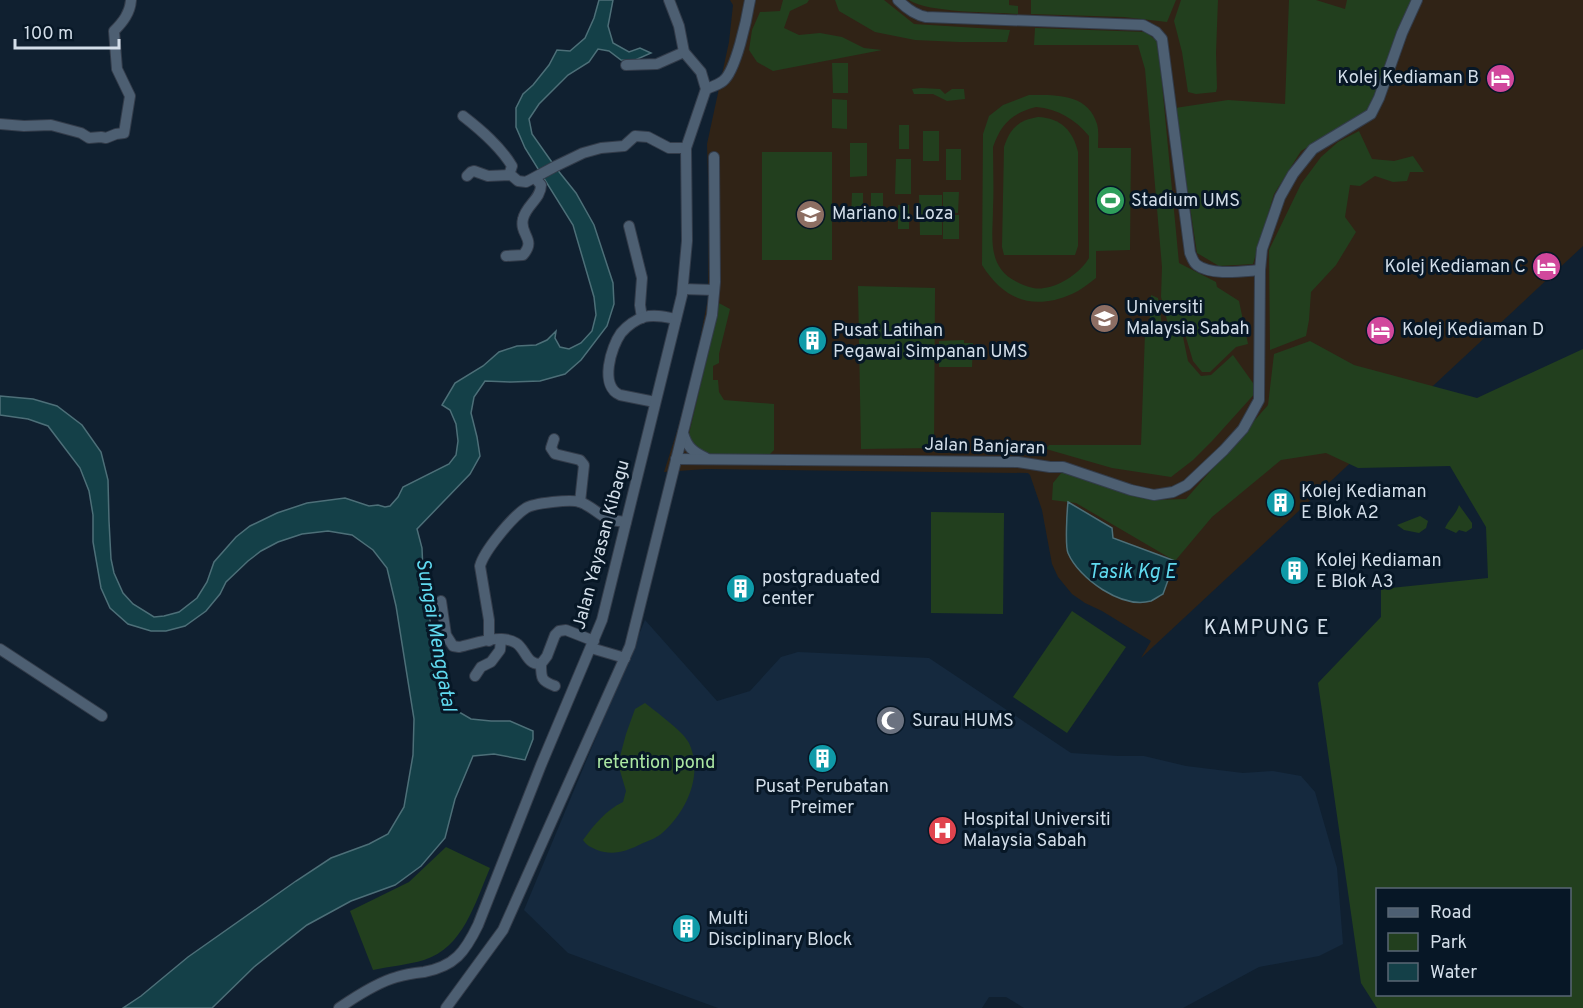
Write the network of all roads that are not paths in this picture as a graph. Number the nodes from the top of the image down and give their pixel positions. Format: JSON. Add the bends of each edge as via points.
{"nodes":[{"id":1,"x":131,"y":0,"type":"edge"},
{"id":2,"x":669,"y":0,"type":"edge"},
{"id":3,"x":750,"y":0,"type":"edge"},
{"id":4,"x":898,"y":0,"type":"edge"},
{"id":5,"x":1417,"y":0,"type":"edge"},
{"id":6,"x":684,"y":52,"type":"junction"},
{"id":7,"x":627,"y":65,"type":"dead end"},
{"id":8,"x":706,"y":89,"type":"junction"},
{"id":9,"x":463,"y":116,"type":"dead end"},
{"id":10,"x":0,"y":124,"type":"edge"},
{"id":11,"x":687,"y":148,"type":"junction"},
{"id":12,"x":714,"y":157,"type":"dead end"},
{"id":13,"x":509,"y":175,"type":"junction"},
{"id":14,"x":467,"y":176,"type":"dead end"},
{"id":15,"x":538,"y":177,"type":"junction"},
{"id":16,"x":629,"y":226,"type":"dead end"},
{"id":17,"x":506,"y":256,"type":"dead end"},
{"id":18,"x":1260,"y":270,"type":"junction"},
{"id":19,"x":682,"y":289,"type":"junction"},
{"id":20,"x":714,"y":290,"type":"junction"},
{"id":21,"x":642,"y":318,"type":"junction"},
{"id":22,"x":676,"y":319,"type":"junction"},
{"id":23,"x":655,"y":402,"type":"junction"},
{"id":24,"x":683,"y":433,"type":"junction"},
{"id":25,"x":554,"y":439,"type":"dead end"},
{"id":26,"x":676,"y":459,"type":"junction"},
{"id":27,"x":710,"y":459,"type":"junction"},
{"id":28,"x":669,"y":489,"type":"junction"},
{"id":29,"x":580,"y":502,"type":"junction"},
{"id":30,"x":626,"y":522,"type":"junction"},
{"id":31,"x":441,"y":601,"type":"dead end"},
{"id":32,"x":501,"y":639,"type":"junction"},
{"id":33,"x":489,"y":641,"type":"junction"},
{"id":34,"x":593,"y":644,"type":"junction"},
{"id":35,"x":0,"y":649,"type":"edge"},
{"id":36,"x":626,"y":658,"type":"junction"},
{"id":37,"x":541,"y":664,"type":"junction"},
{"id":38,"x":476,"y":675,"type":"dead end"},
{"id":39,"x":555,"y":686,"type":"dead end"},
{"id":40,"x":102,"y":716,"type":"dead end"},
{"id":41,"x":339,"y":1008,"type":"edge"},
{"id":42,"x":446,"y":1008,"type":"edge"}],
"edges":[{"from":1,"to":10,"type":"street","via":[[124,21],[114,32],[117,69],[130,96],[124,133],[88,138],[51,125]]},
{"from":2,"to":6,"type":"street"},
{"from":3,"to":8,"type":"street","via":[[729,74]]},
{"from":4,"to":18,"type":"street","via":[[905,8],[926,17],[1143,25],[1156,32],[1162,39],[1193,260],[1211,271]]},
{"from":5,"to":18,"type":"street","name":"Jalan Banjaran","via":[[1371,114],[1313,149],[1293,174],[1271,220]]},
{"from":6,"to":7,"type":"street","via":[[657,64]]},
{"from":6,"to":8,"type":"street","via":[[701,72]]},
{"from":8,"to":11,"type":"street","name":"Jalan Yayasan Kibagu"},
{"from":9,"to":13,"type":"street","via":[[512,166]]},
{"from":11,"to":15,"type":"street","via":[[669,148],[648,137],[636,136],[624,146],[592,150]]},
{"from":11,"to":19,"type":"street","name":"Jalan Yayasan Kibagu","via":[[687,241]]},
{"from":12,"to":20,"type":"street"},
{"from":13,"to":14,"type":"street","via":[[488,176],[474,171]]},
{"from":13,"to":15,"type":"street","via":[[523,182]]},
{"from":15,"to":17,"type":"street","via":[[541,190],[526,210],[522,225],[528,248],[523,255]]},
{"from":16,"to":21,"type":"street","via":[[642,278]]},
{"from":18,"to":27,"type":"street","name":"Jalan Banjaran","via":[[1259,400],[1243,429],[1224,450],[1187,485],[1173,492],[1154,495],[1063,467],[1018,462]]},
{"from":19,"to":20,"type":"street"},
{"from":19,"to":22,"type":"street","name":"Jalan Yayasan Kibagu"},
{"from":20,"to":24,"type":"street","via":[[712,315]]},
{"from":21,"to":22,"type":"street","via":[[652,315]]},
{"from":21,"to":23,"type":"street","via":[[616,340],[609,378],[614,393]]},
{"from":22,"to":23,"type":"street","name":"Jalan Yayasan Kibagu"},
{"from":23,"to":30,"type":"street","name":"Jalan Yayasan Kibagu"},
{"from":24,"to":26,"type":"street"},
{"from":24,"to":27,"type":"street","via":[[692,450]]},
{"from":25,"to":29,"type":"street","via":[[555,454],[585,465]]},
{"from":26,"to":27,"type":"street","name":"Jalan Banjaran"},
{"from":26,"to":28,"type":"street"},
{"from":27,"to":28,"type":"street","via":[[683,469]]},
{"from":28,"to":36,"type":"street"},
{"from":29,"to":30,"type":"street","via":[[607,518]]},
{"from":29,"to":33,"type":"street","via":[[533,504],[511,521],[482,559]]},
{"from":30,"to":34,"type":"street","name":"Jalan Yayasan Kibagu"},
{"from":31,"to":33,"type":"street","via":[[446,635],[453,646]]},
{"from":32,"to":33,"type":"street"},
{"from":32,"to":37,"type":"street","via":[[516,643],[530,661]]},
{"from":32,"to":38,"type":"street","via":[[500,650]]},
{"from":34,"to":36,"type":"street"},
{"from":34,"to":37,"type":"street","via":[[566,630],[560,631]]},
{"from":34,"to":41,"type":"street","name":"Jalan Yayasan Kibagu","via":[[466,948],[446,965],[393,978]]},
{"from":35,"to":40,"type":"street"},
{"from":36,"to":42,"type":"street","via":[[503,930]]},
{"from":37,"to":39,"type":"street","via":[[544,682]]}]}
